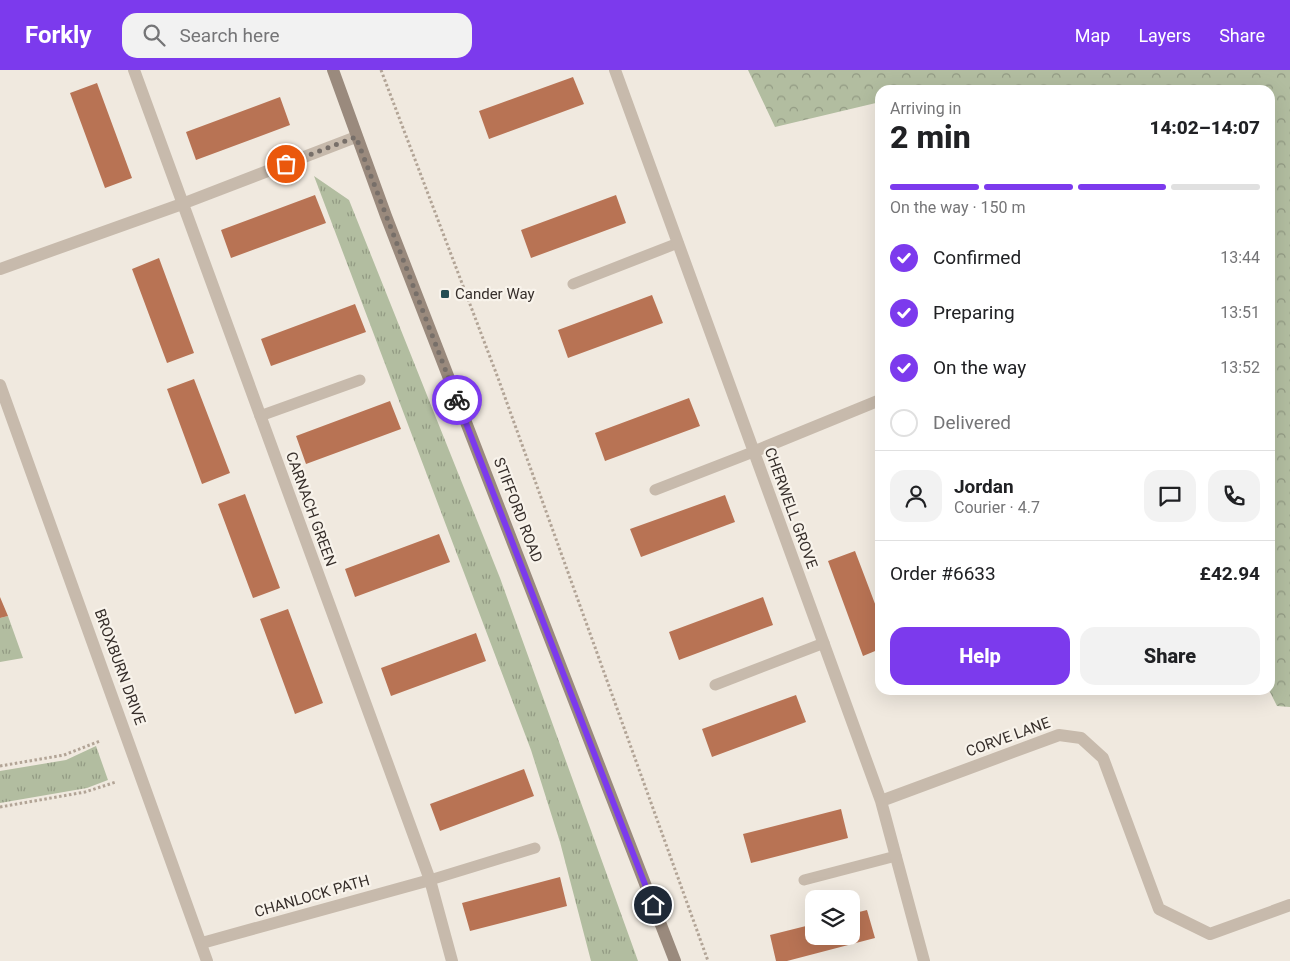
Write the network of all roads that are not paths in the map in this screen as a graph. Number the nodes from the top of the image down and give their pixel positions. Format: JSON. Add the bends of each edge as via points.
{"nodes":[{"id":1,"x":134,"y":70,"type":"edge"},
{"id":2,"x":333,"y":70,"type":"edge"},
{"id":3,"x":615,"y":70,"type":"edge"},
{"id":4,"x":356,"y":137,"type":"junction"},
{"id":5,"x":182,"y":204,"type":"junction"},
{"id":6,"x":678,"y":243,"type":"junction"},
{"id":7,"x":0,"y":269,"type":"edge"},
{"id":8,"x":573,"y":284,"type":"dead end"},
{"id":9,"x":360,"y":380,"type":"dead end"},
{"id":10,"x":0,"y":385,"type":"edge"},
{"id":11,"x":875,"y":402,"type":"edge"},
{"id":12,"x":260,"y":416,"type":"junction"},
{"id":13,"x":6,"y":418,"type":"edge"},
{"id":14,"x":753,"y":452,"type":"junction"},
{"id":15,"x":655,"y":490,"type":"dead end"},
{"id":16,"x":824,"y":643,"type":"junction"},
{"id":17,"x":715,"y":685,"type":"dead end"},
{"id":18,"x":881,"y":801,"type":"junction"},
{"id":19,"x":535,"y":848,"type":"dead end"},
{"id":20,"x":896,"y":856,"type":"junction"},
{"id":21,"x":430,"y":880,"type":"junction"},
{"id":22,"x":804,"y":880,"type":"dead end"},
{"id":23,"x":1290,"y":905,"type":"edge"},
{"id":24,"x":202,"y":943,"type":"junction"},
{"id":25,"x":207,"y":961,"type":"edge"},
{"id":26,"x":452,"y":961,"type":"edge"},
{"id":27,"x":675,"y":961,"type":"edge"},
{"id":28,"x":924,"y":961,"type":"edge"}],
"edges":[{"from":1,"to":5,"type":"street","name":"CARNACH GREEN"},
{"from":2,"to":4,"type":"main road","name":"STIFFORD ROAD"},
{"from":3,"to":6,"type":"street","name":"CHERWELL GROVE"},
{"from":4,"to":5,"type":"street"},
{"from":4,"to":27,"type":"main road","name":"STIFFORD ROAD"},
{"from":5,"to":7,"type":"street"},
{"from":5,"to":12,"type":"street","name":"CARNACH GREEN"},
{"from":6,"to":8,"type":"lane"},
{"from":6,"to":14,"type":"street","name":"CHERWELL GROVE"},
{"from":9,"to":12,"type":"lane"},
{"from":10,"to":13,"type":"street","name":"BROXBURN DRIVE"},
{"from":11,"to":14,"type":"street"},
{"from":12,"to":21,"type":"street","name":"CARNACH GREEN"},
{"from":13,"to":24,"type":"street","name":"BROXBURN DRIVE"},
{"from":14,"to":15,"type":"lane"},
{"from":14,"to":16,"type":"street","name":"CHERWELL GROVE"},
{"from":16,"to":17,"type":"lane"},
{"from":16,"to":18,"type":"street","name":"CHERWELL GROVE"},
{"from":18,"to":20,"type":"street","name":"CHERWELL GROVE"},
{"from":18,"to":23,"type":"street","name":"CORVE LANE","via":[[1059,735],[1081,738],[1103,758],[1159,909],[1210,934]]},
{"from":19,"to":21,"type":"lane"},
{"from":20,"to":22,"type":"lane"},
{"from":20,"to":28,"type":"street","name":"CHERWELL GROVE"},
{"from":21,"to":24,"type":"street","name":"CHANLOCK PATH"},
{"from":21,"to":26,"type":"street","name":"CARNACH GREEN"},
{"from":24,"to":25,"type":"street","name":"BROXBURN DRIVE"}]}
